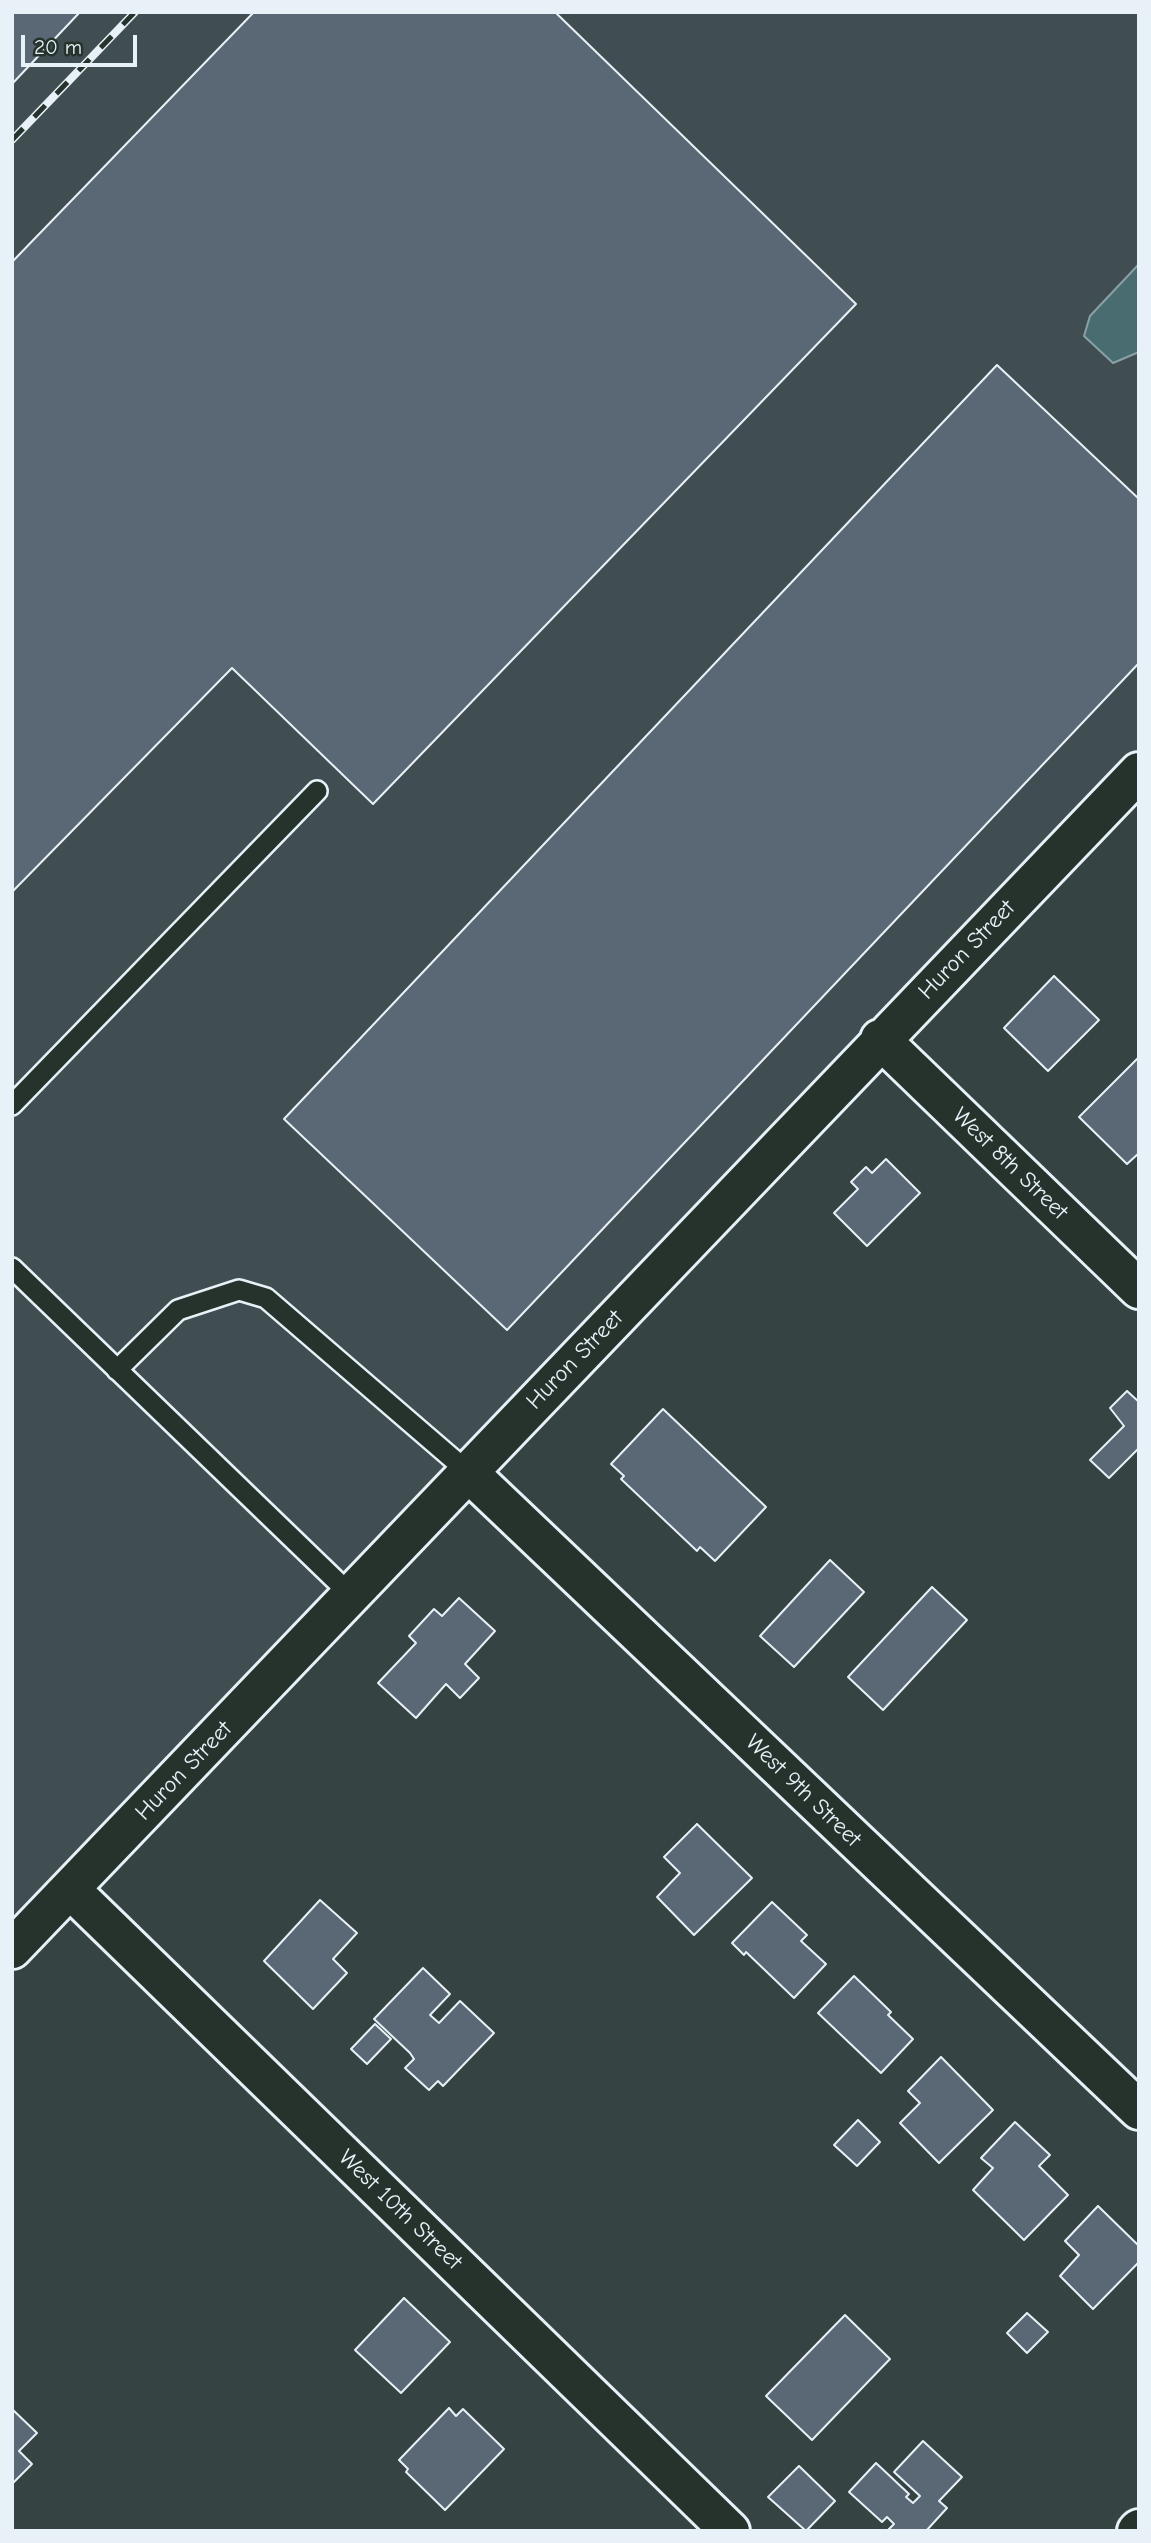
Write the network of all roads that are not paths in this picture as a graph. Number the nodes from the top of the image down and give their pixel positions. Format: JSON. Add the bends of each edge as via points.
{"nodes":[{"id":1,"x":1139,"y":772,"type":"edge"},
{"id":2,"x":317,"y":791,"type":"dead end"},
{"id":3,"x":880,"y":1039,"type":"junction"},
{"id":4,"x":12,"y":1105,"type":"edge"},
{"id":5,"x":12,"y":1268,"type":"edge"},
{"id":6,"x":1139,"y":1289,"type":"edge"},
{"id":7,"x":117,"y":1370,"type":"junction"},
{"id":8,"x":468,"y":1472,"type":"junction"},
{"id":9,"x":352,"y":1597,"type":"junction"},
{"id":10,"x":70,"y":1889,"type":"junction"},
{"id":11,"x":12,"y":1949,"type":"edge"},
{"id":12,"x":1139,"y":2110,"type":"edge"},
{"id":13,"x":730,"y":2531,"type":"edge"}],
"edges":[{"from":1,"to":3,"type":"street","name":"Huron Street"},
{"from":2,"to":4,"type":"lane"},
{"from":3,"to":6,"type":"street","name":"West 8th Street"},
{"from":3,"to":8,"type":"street","name":"Huron Street"},
{"from":5,"to":7,"type":"lane"},
{"from":7,"to":8,"type":"lane","via":[[178,1310],[239,1290],[266,1298]]},
{"from":7,"to":9,"type":"lane"},
{"from":8,"to":9,"type":"street","name":"Huron Street"},
{"from":8,"to":12,"type":"street","name":"West 9th Street"},
{"from":9,"to":10,"type":"street","name":"Huron Street"},
{"from":10,"to":11,"type":"street","name":"Huron Street"},
{"from":10,"to":13,"type":"street","name":"West 10th Street"}]}
